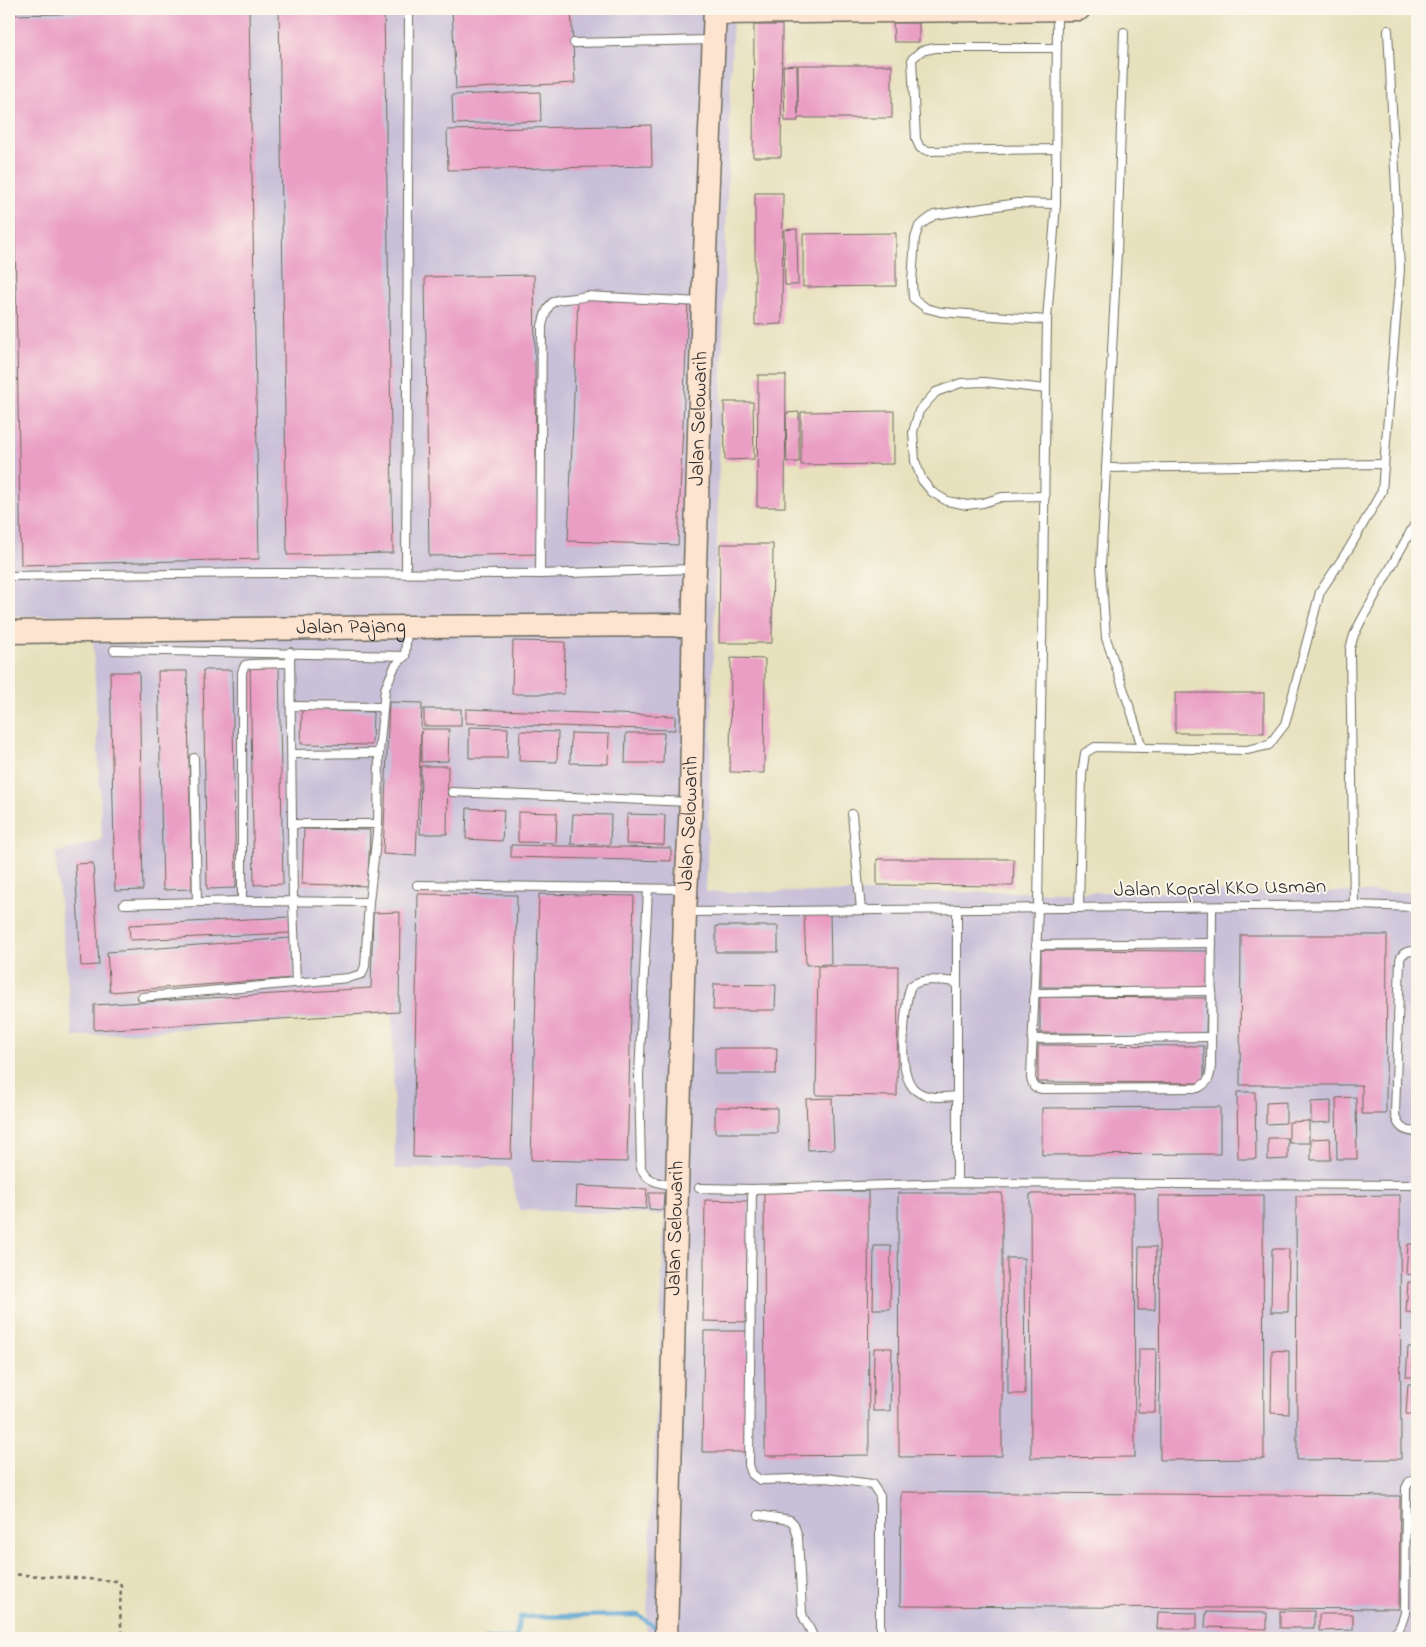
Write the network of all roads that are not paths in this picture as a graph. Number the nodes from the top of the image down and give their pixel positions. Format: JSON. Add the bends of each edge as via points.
{"nodes":[{"id":1,"x":409,"y":9,"type":"edge"},
{"id":2,"x":1057,"y":9,"type":"edge"},
{"id":3,"x":1079,"y":9,"type":"edge"},
{"id":4,"x":715,"y":11,"type":"edge"},
{"id":5,"x":1388,"y":30,"type":"dead end"},
{"id":6,"x":1124,"y":32,"type":"dead end"},
{"id":7,"x":714,"y":40,"type":"junction"},
{"id":8,"x":574,"y":43,"type":"dead end"},
{"id":9,"x":1057,"y":48,"type":"junction"},
{"id":10,"x":1056,"y":149,"type":"junction"},
{"id":11,"x":1056,"y":204,"type":"junction"},
{"id":12,"x":703,"y":302,"type":"junction"},
{"id":13,"x":1047,"y":320,"type":"junction"},
{"id":14,"x":1046,"y":388,"type":"junction"},
{"id":15,"x":1384,"y":464,"type":"junction"},
{"id":16,"x":1106,"y":468,"type":"junction"},
{"id":17,"x":1044,"y":496,"type":"junction"},
{"id":18,"x":1417,"y":520,"type":"edge"},
{"id":19,"x":695,"y":568,"type":"junction"},
{"id":20,"x":406,"y":574,"type":"junction"},
{"id":21,"x":540,"y":574,"type":"junction"},
{"id":22,"x":9,"y":576,"type":"edge"},
{"id":23,"x":407,"y":627,"type":"junction"},
{"id":24,"x":694,"y":627,"type":"junction"},
{"id":25,"x":9,"y":632,"type":"edge"},
{"id":26,"x":114,"y":650,"type":"dead end"},
{"id":27,"x":290,"y":652,"type":"junction"},
{"id":28,"x":405,"y":656,"type":"junction"},
{"id":29,"x":290,"y":663,"type":"junction"},
{"id":30,"x":291,"y":706,"type":"junction"},
{"id":31,"x":383,"y":707,"type":"junction"},
{"id":32,"x":1142,"y":748,"type":"junction"},
{"id":33,"x":379,"y":753,"type":"junction"},
{"id":34,"x":292,"y":754,"type":"junction"},
{"id":35,"x":194,"y":758,"type":"dead end"},
{"id":36,"x":452,"y":792,"type":"dead end"},
{"id":37,"x":691,"y":802,"type":"junction"},
{"id":38,"x":852,"y":814,"type":"dead end"},
{"id":39,"x":292,"y":824,"type":"junction"},
{"id":40,"x":378,"y":824,"type":"junction"},
{"id":41,"x":417,"y":885,"type":"dead end"},
{"id":42,"x":648,"y":889,"type":"junction"},
{"id":43,"x":686,"y":889,"type":"junction"},
{"id":44,"x":242,"y":901,"type":"junction"},
{"id":45,"x":197,"y":902,"type":"junction"},
{"id":46,"x":293,"y":902,"type":"junction"},
{"id":47,"x":369,"y":902,"type":"junction"},
{"id":48,"x":124,"y":904,"type":"dead end"},
{"id":49,"x":1354,"y":905,"type":"junction"},
{"id":50,"x":1212,"y":907,"type":"junction"},
{"id":51,"x":1417,"y":907,"type":"edge"},
{"id":52,"x":1038,"y":908,"type":"junction"},
{"id":53,"x":1079,"y":908,"type":"junction"},
{"id":54,"x":957,"y":909,"type":"junction"},
{"id":55,"x":861,"y":910,"type":"junction"},
{"id":56,"x":685,"y":912,"type":"junction"},
{"id":57,"x":1212,"y":943,"type":"junction"},
{"id":58,"x":1036,"y":945,"type":"junction"},
{"id":59,"x":1417,"y":951,"type":"edge"},
{"id":60,"x":957,"y":982,"type":"junction"},
{"id":61,"x":296,"y":983,"type":"junction"},
{"id":62,"x":1212,"y":990,"type":"junction"},
{"id":63,"x":1034,"y":993,"type":"junction"},
{"id":64,"x":142,"y":997,"type":"dead end"},
{"id":65,"x":1211,"y":1038,"type":"junction"},
{"id":66,"x":1032,"y":1039,"type":"junction"},
{"id":67,"x":957,"y":1096,"type":"junction"},
{"id":68,"x":1417,"y":1132,"type":"edge"},
{"id":69,"x":957,"y":1183,"type":"junction"},
{"id":70,"x":1417,"y":1186,"type":"edge"},
{"id":71,"x":677,"y":1187,"type":"junction"},
{"id":72,"x":699,"y":1188,"type":"dead end"},
{"id":73,"x":752,"y":1189,"type":"junction"},
{"id":74,"x":1417,"y":1480,"type":"edge"},
{"id":75,"x":759,"y":1515,"type":"dead end"},
{"id":76,"x":666,"y":1631,"type":"edge"},
{"id":77,"x":813,"y":1638,"type":"edge"},
{"id":78,"x":886,"y":1638,"type":"edge"},
{"id":79,"x":1383,"y":1638,"type":"edge"}],
"edges":[{"from":1,"to":20,"type":"lane"},
{"from":2,"to":3,"type":"main road"},
{"from":2,"to":4,"type":"main road"},
{"from":2,"to":9,"type":"lane"},
{"from":4,"to":7,"type":"main road","name":"Jalan Selowarih"},
{"from":5,"to":15,"type":"lane","via":[[1400,268]]},
{"from":6,"to":16,"type":"lane"},
{"from":7,"to":8,"type":"lane"},
{"from":7,"to":12,"type":"main road","name":"Jalan Selowarih"},
{"from":9,"to":10,"type":"lane"},
{"from":9,"to":10,"type":"lane","via":[[935,48],[921,51],[912,59],[916,139],[920,148],[929,151]]},
{"from":10,"to":11,"type":"lane"},
{"from":11,"to":13,"type":"lane"},
{"from":11,"to":13,"type":"lane","via":[[1018,203],[934,215],[918,226],[912,282],[913,298],[926,308],[941,312]]},
{"from":12,"to":19,"type":"main road","name":"Jalan Selowarih"},
{"from":12,"to":21,"type":"lane","via":[[587,296],[561,298],[545,312],[542,326]]},
{"from":13,"to":14,"type":"lane"},
{"from":14,"to":17,"type":"lane"},
{"from":14,"to":17,"type":"lane","via":[[961,383],[936,392],[919,410],[913,432],[915,461],[922,480],[932,492],[947,501],[967,505],[1002,497]]},
{"from":15,"to":16,"type":"lane"},
{"from":15,"to":32,"type":"lane","via":[[1382,491],[1320,592],[1285,724],[1269,745],[1247,750]]},
{"from":16,"to":32,"type":"lane","via":[[1101,567],[1106,638]]},
{"from":17,"to":52,"type":"lane"},
{"from":18,"to":49,"type":"lane","name":"Jalan Kopral KKO Usman","via":[[1361,621],[1350,649]]},
{"from":19,"to":21,"type":"lane"},
{"from":19,"to":24,"type":"main road","name":"Jalan Selowarih"},
{"from":20,"to":21,"type":"lane"},
{"from":20,"to":22,"type":"lane"},
{"from":23,"to":24,"type":"main road","name":"Jalan Pajang"},
{"from":23,"to":25,"type":"main road","name":"Jalan Pajang"},
{"from":23,"to":28,"type":"lane"},
{"from":24,"to":37,"type":"main road","name":"Jalan Selowarih"},
{"from":26,"to":27,"type":"lane"},
{"from":27,"to":28,"type":"lane"},
{"from":27,"to":29,"type":"lane"},
{"from":28,"to":31,"type":"lane","via":[[390,676]]},
{"from":29,"to":30,"type":"lane"},
{"from":29,"to":44,"type":"lane","via":[[245,665],[242,672]]},
{"from":30,"to":31,"type":"lane"},
{"from":30,"to":34,"type":"lane"},
{"from":31,"to":33,"type":"lane"},
{"from":32,"to":53,"type":"lane","via":[[1095,747],[1085,753]]},
{"from":33,"to":34,"type":"lane"},
{"from":33,"to":40,"type":"lane"},
{"from":34,"to":39,"type":"lane"},
{"from":35,"to":45,"type":"lane"},
{"from":36,"to":37,"type":"lane"},
{"from":37,"to":43,"type":"main road","name":"Jalan Selowarih"},
{"from":38,"to":55,"type":"lane"},
{"from":39,"to":40,"type":"lane"},
{"from":39,"to":46,"type":"lane"},
{"from":40,"to":47,"type":"lane"},
{"from":41,"to":42,"type":"lane"},
{"from":42,"to":43,"type":"lane"},
{"from":42,"to":71,"type":"lane","via":[[639,1076],[641,1168],[650,1180]]},
{"from":43,"to":56,"type":"main road","name":"Jalan Selowarih"},
{"from":44,"to":45,"type":"lane"},
{"from":44,"to":46,"type":"lane"},
{"from":45,"to":48,"type":"lane"},
{"from":46,"to":47,"type":"lane"},
{"from":46,"to":61,"type":"lane"},
{"from":47,"to":61,"type":"lane","via":[[362,974]]},
{"from":49,"to":50,"type":"lane","name":"Jalan Kopral KKO Usman"},
{"from":49,"to":51,"type":"lane"},
{"from":50,"to":53,"type":"lane","name":"Jalan Kopral KKO Usman"},
{"from":50,"to":57,"type":"lane"},
{"from":52,"to":53,"type":"lane","name":"Jalan Kopral KKO Usman"},
{"from":52,"to":54,"type":"lane","name":"Jalan Kopral KKO Usman"},
{"from":52,"to":58,"type":"lane"},
{"from":54,"to":55,"type":"lane","name":"Jalan Kopral KKO Usman"},
{"from":54,"to":60,"type":"lane"},
{"from":55,"to":56,"type":"lane","name":"Jalan Kopral KKO Usman"},
{"from":56,"to":71,"type":"main road","name":"Jalan Selowarih"},
{"from":57,"to":58,"type":"lane"},
{"from":57,"to":62,"type":"lane"},
{"from":58,"to":63,"type":"lane"},
{"from":59,"to":68,"type":"lane","via":[[1402,954],[1400,960],[1395,1114],[1401,1128],[1406,1132]]},
{"from":60,"to":67,"type":"lane"},
{"from":60,"to":67,"type":"lane","via":[[927,980],[911,986],[906,1010],[904,1062],[908,1080],[922,1095],[930,1098]]},
{"from":61,"to":64,"type":"lane"},
{"from":62,"to":63,"type":"lane"},
{"from":62,"to":65,"type":"lane"},
{"from":63,"to":66,"type":"lane"},
{"from":65,"to":66,"type":"lane"},
{"from":65,"to":66,"type":"lane","via":[[1210,1079],[1198,1088],[1040,1090],[1034,1087],[1031,1078]]},
{"from":67,"to":69,"type":"lane"},
{"from":69,"to":70,"type":"lane"},
{"from":69,"to":73,"type":"lane"},
{"from":71,"to":76,"type":"main road","name":"Jalan Selowarih"},
{"from":72,"to":73,"type":"lane"},
{"from":73,"to":78,"type":"lane","via":[[749,1465],[752,1474],[760,1480],[826,1478],[872,1484],[877,1490],[880,1496],[880,1624]]},
{"from":74,"to":79,"type":"lane","via":[[1409,1482],[1406,1488],[1404,1613],[1401,1626],[1394,1635]]},
{"from":75,"to":77,"type":"lane","via":[[790,1520],[794,1524],[798,1537],[802,1613]]}]}
